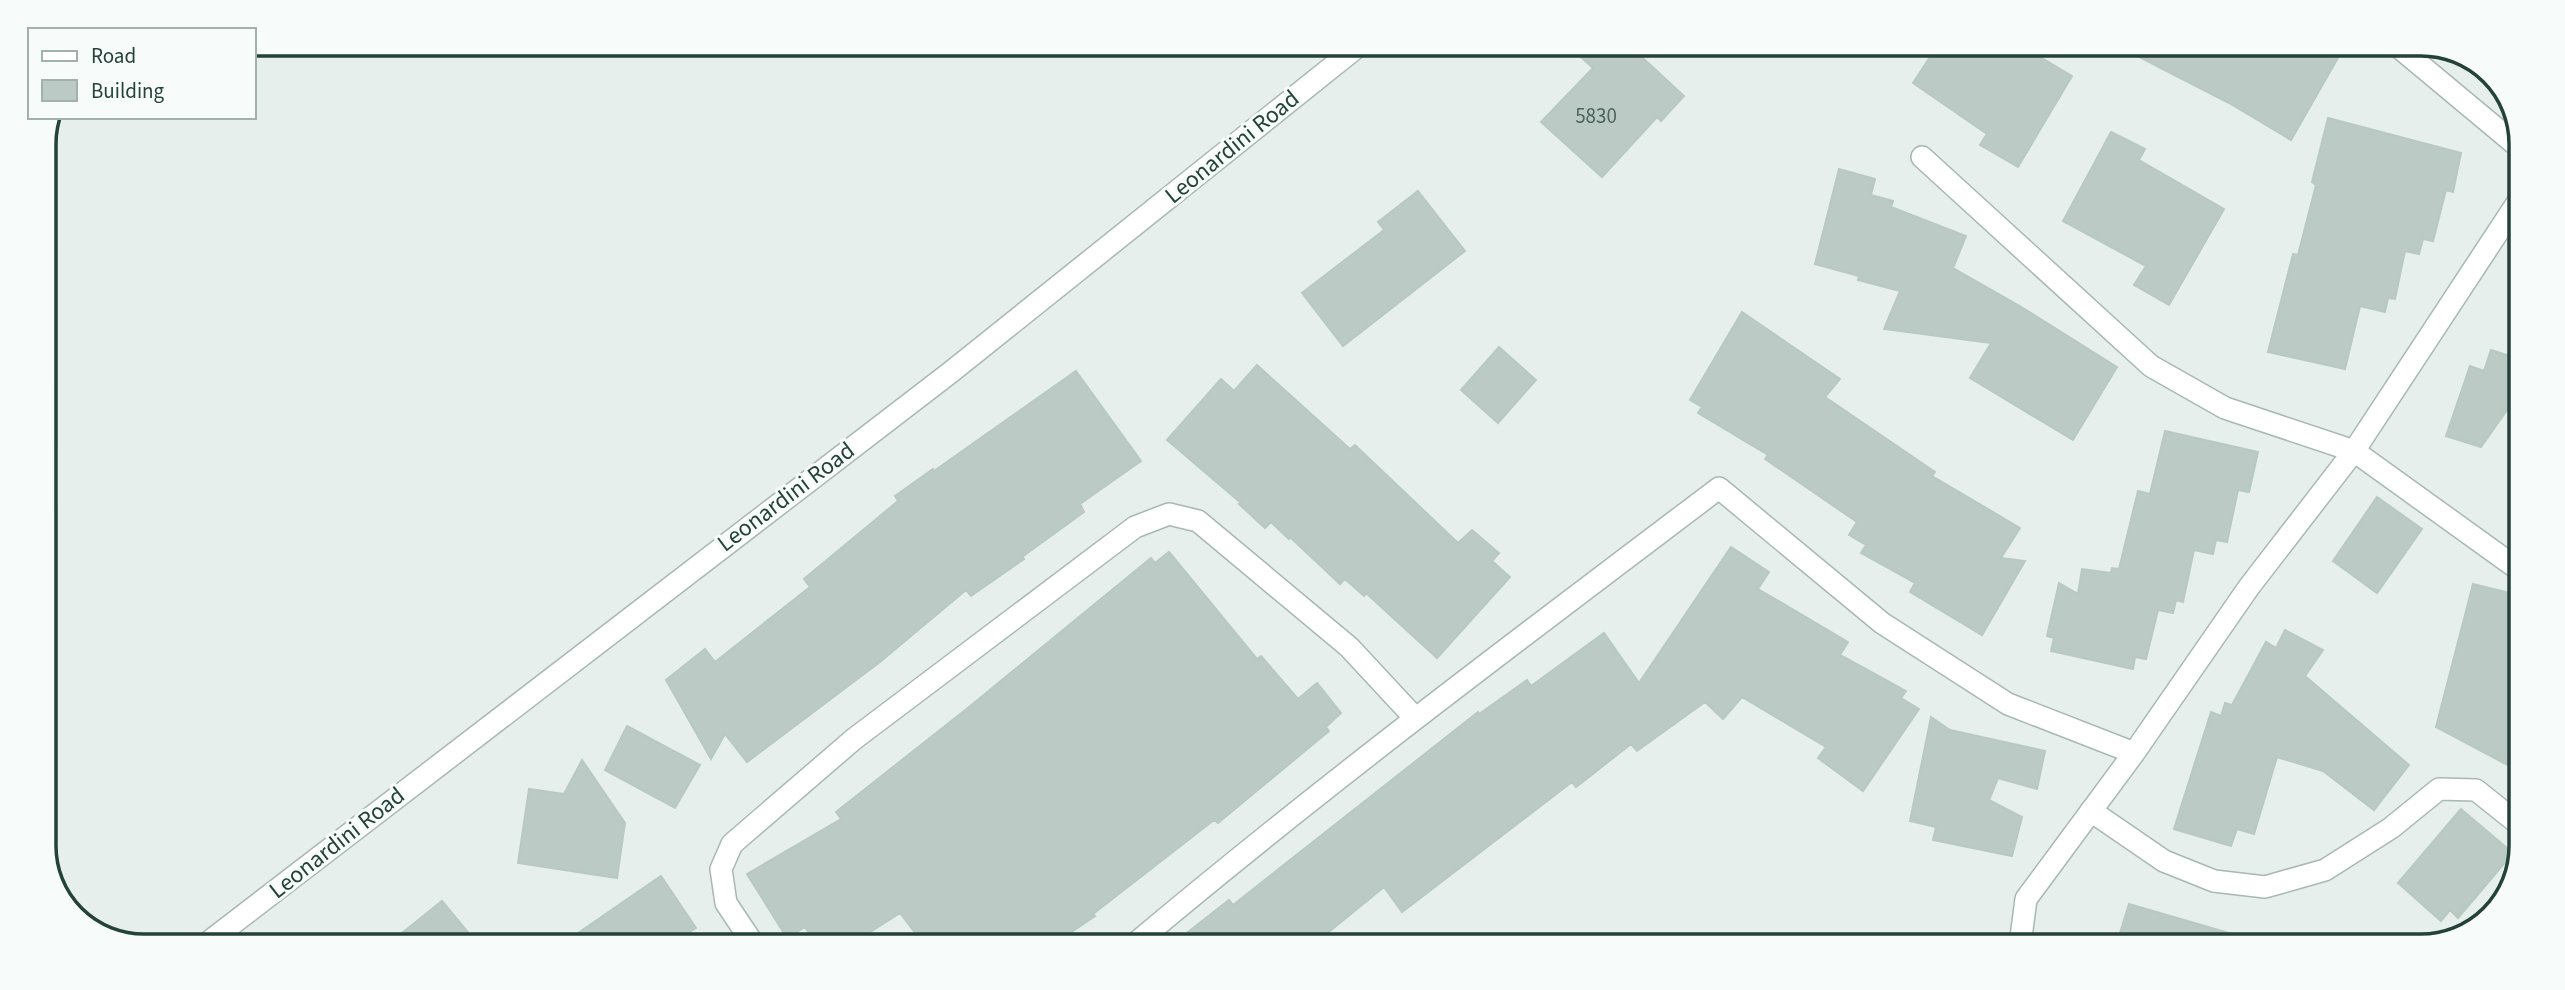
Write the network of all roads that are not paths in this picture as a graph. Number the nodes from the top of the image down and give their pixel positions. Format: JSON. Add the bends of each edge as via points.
{"nodes":[{"id":1,"x":1346,"y":56,"type":"edge"},
{"id":2,"x":2408,"y":56,"type":"edge"},
{"id":3,"x":2509,"y":139,"type":"edge"},
{"id":4,"x":1922,"y":156,"type":"dead end"},
{"id":5,"x":2509,"y":215,"type":"edge"},
{"id":6,"x":2354,"y":451,"type":"junction"},
{"id":7,"x":2509,"y":563,"type":"edge"},
{"id":8,"x":1415,"y":718,"type":"junction"},
{"id":9,"x":2134,"y":753,"type":"junction"},
{"id":10,"x":2091,"y":811,"type":"junction"},
{"id":11,"x":2509,"y":816,"type":"edge"},
{"id":12,"x":219,"y":934,"type":"edge"},
{"id":13,"x":747,"y":934,"type":"edge"},
{"id":14,"x":1147,"y":934,"type":"edge"},
{"id":15,"x":2021,"y":934,"type":"edge"}],
"edges":[{"from":1,"to":12,"type":"street","name":"Leonardini Road","via":[[951,372]]},
{"from":2,"to":3,"type":"street"},
{"from":4,"to":6,"type":"street","via":[[2151,366],[2225,408]]},
{"from":5,"to":6,"type":"street"},
{"from":6,"to":7,"type":"street"},
{"from":6,"to":9,"type":"street","via":[[2249,587]]},
{"from":8,"to":9,"type":"street","via":[[1719,488],[1882,623],[2008,704]]},
{"from":8,"to":13,"type":"street","via":[[1349,647],[1198,520],[1169,514],[1135,527],[864,731],[732,844],[721,869],[726,903]]},
{"from":8,"to":14,"type":"street"},
{"from":9,"to":10,"type":"street"},
{"from":10,"to":11,"type":"street","via":[[2164,861],[2214,881],[2265,887],[2325,870],[2391,828],[2440,789],[2476,790]]},
{"from":10,"to":15,"type":"street","via":[[2026,899]]}]}
